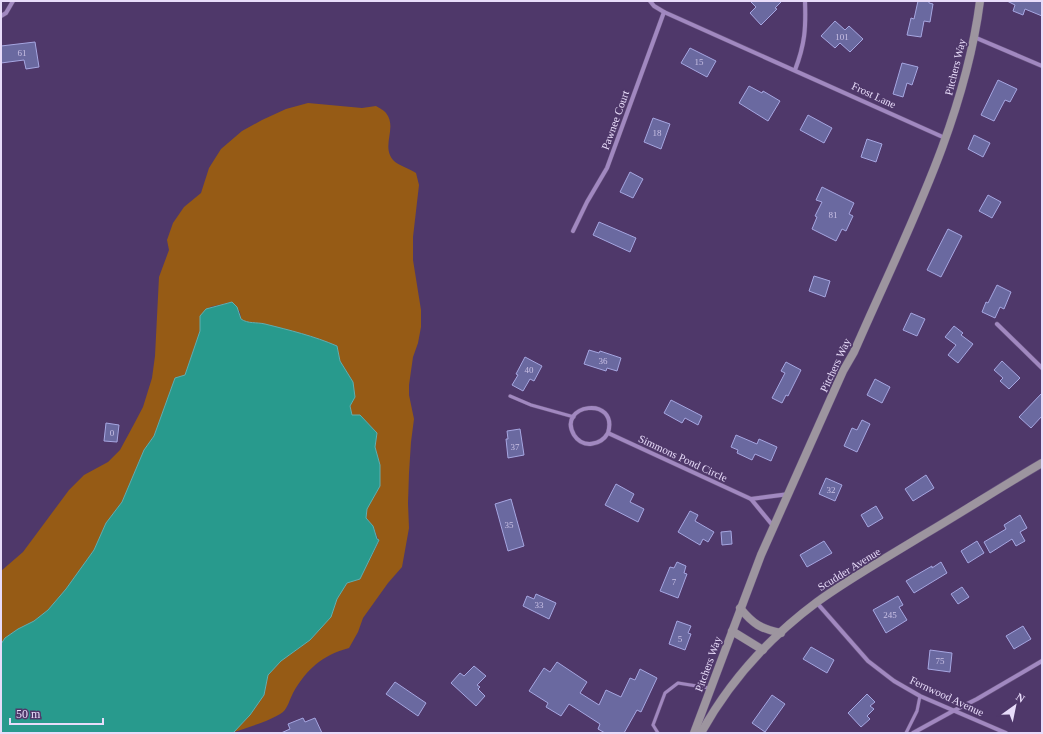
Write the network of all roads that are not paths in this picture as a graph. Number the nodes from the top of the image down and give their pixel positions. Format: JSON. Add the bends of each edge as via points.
{"nodes":[{"id":1,"x":13,"y":1,"type":"edge"},
{"id":2,"x":650,"y":1,"type":"edge"},
{"id":3,"x":805,"y":1,"type":"edge"},
{"id":4,"x":980,"y":1,"type":"edge"},
{"id":5,"x":664,"y":12,"type":"junction"},
{"id":6,"x":2,"y":16,"type":"edge"},
{"id":7,"x":974,"y":37,"type":"junction"},
{"id":8,"x":1042,"y":66,"type":"edge"},
{"id":9,"x":795,"y":70,"type":"junction"},
{"id":10,"x":945,"y":138,"type":"junction"},
{"id":11,"x":573,"y":231,"type":"dead end"},
{"id":12,"x":997,"y":324,"type":"dead end"},
{"id":13,"x":1042,"y":368,"type":"edge"},
{"id":14,"x":510,"y":396,"type":"dead end"},
{"id":15,"x":574,"y":416,"type":"junction"},
{"id":16,"x":608,"y":433,"type":"junction"},
{"id":17,"x":1042,"y":463,"type":"edge"},
{"id":18,"x":790,"y":494,"type":"junction"},
{"id":19,"x":751,"y":499,"type":"junction"},
{"id":20,"x":774,"y":527,"type":"junction"},
{"id":21,"x":817,"y":603,"type":"junction"},
{"id":22,"x":740,"y":608,"type":"junction"},
{"id":23,"x":732,"y":631,"type":"junction"},
{"id":24,"x":781,"y":633,"type":"junction"},
{"id":25,"x":763,"y":650,"type":"junction"},
{"id":26,"x":1042,"y":661,"type":"edge"},
{"id":27,"x":711,"y":689,"type":"junction"},
{"id":28,"x":920,"y":696,"type":"junction"},
{"id":29,"x":953,"y":711,"type":"junction"},
{"id":30,"x":658,"y":733,"type":"edge"},
{"id":31,"x":694,"y":733,"type":"edge"},
{"id":32,"x":701,"y":733,"type":"edge"},
{"id":33,"x":906,"y":733,"type":"edge"},
{"id":34,"x":914,"y":733,"type":"edge"},
{"id":35,"x":1006,"y":733,"type":"edge"}],
"edges":[{"from":1,"to":6,"type":"street"},
{"from":2,"to":5,"type":"street","name":"Frost Lane"},
{"from":3,"to":9,"type":"street","via":[[806,26]]},
{"from":4,"to":7,"type":"main road","name":"Pitchers Way"},
{"from":5,"to":9,"type":"street","name":"Frost Lane"},
{"from":5,"to":11,"type":"street","name":"Pawnee Court","via":[[607,168]]},
{"from":7,"to":8,"type":"street"},
{"from":7,"to":10,"type":"main road","name":"Pitchers Way","via":[[961,91]]},
{"from":9,"to":10,"type":"street","name":"Frost Lane"},
{"from":10,"to":18,"type":"main road","name":"Pitchers Way","via":[[913,218]]},
{"from":12,"to":13,"type":"street"},
{"from":14,"to":15,"type":"lane","via":[[531,405]]},
{"from":15,"to":16,"type":"street","via":[[584,408],[599,409],[607,418]]},
{"from":15,"to":16,"type":"street","via":[[572,430],[576,438],[583,443],[599,442]]},
{"from":16,"to":19,"type":"street","name":"Simmons Pond Circle"},
{"from":17,"to":21,"type":"main road","name":"Scudder Avenue"},
{"from":18,"to":19,"type":"street"},
{"from":18,"to":20,"type":"main road","name":"Pitchers Way"},
{"from":19,"to":20,"type":"street","name":"Simmons Pond Circle"},
{"from":20,"to":22,"type":"main road","name":"Pitchers Way"},
{"from":21,"to":24,"type":"main road","name":"Scudder Avenue"},
{"from":21,"to":28,"type":"street","name":"Fernwood Avenue","via":[[868,661],[894,681]]},
{"from":22,"to":23,"type":"main road","name":"Pitchers Way"},
{"from":22,"to":24,"type":"main road","via":[[760,627]]},
{"from":23,"to":25,"type":"main road"},
{"from":23,"to":27,"type":"main road","name":"Pitchers Way"},
{"from":24,"to":25,"type":"main road","name":"Scudder Avenue"},
{"from":25,"to":32,"type":"main road","name":"Scudder Avenue","via":[[732,686]]},
{"from":26,"to":29,"type":"street","via":[[977,700]]},
{"from":27,"to":30,"type":"lane","via":[[678,683],[665,692],[653,725]]},
{"from":27,"to":31,"type":"main road","name":"Pitchers Way"},
{"from":28,"to":29,"type":"street","name":"Fernwood Avenue"},
{"from":28,"to":33,"type":"lane","via":[[917,711]]},
{"from":29,"to":34,"type":"street"},
{"from":29,"to":35,"type":"street","name":"Fernwood Avenue"}]}
